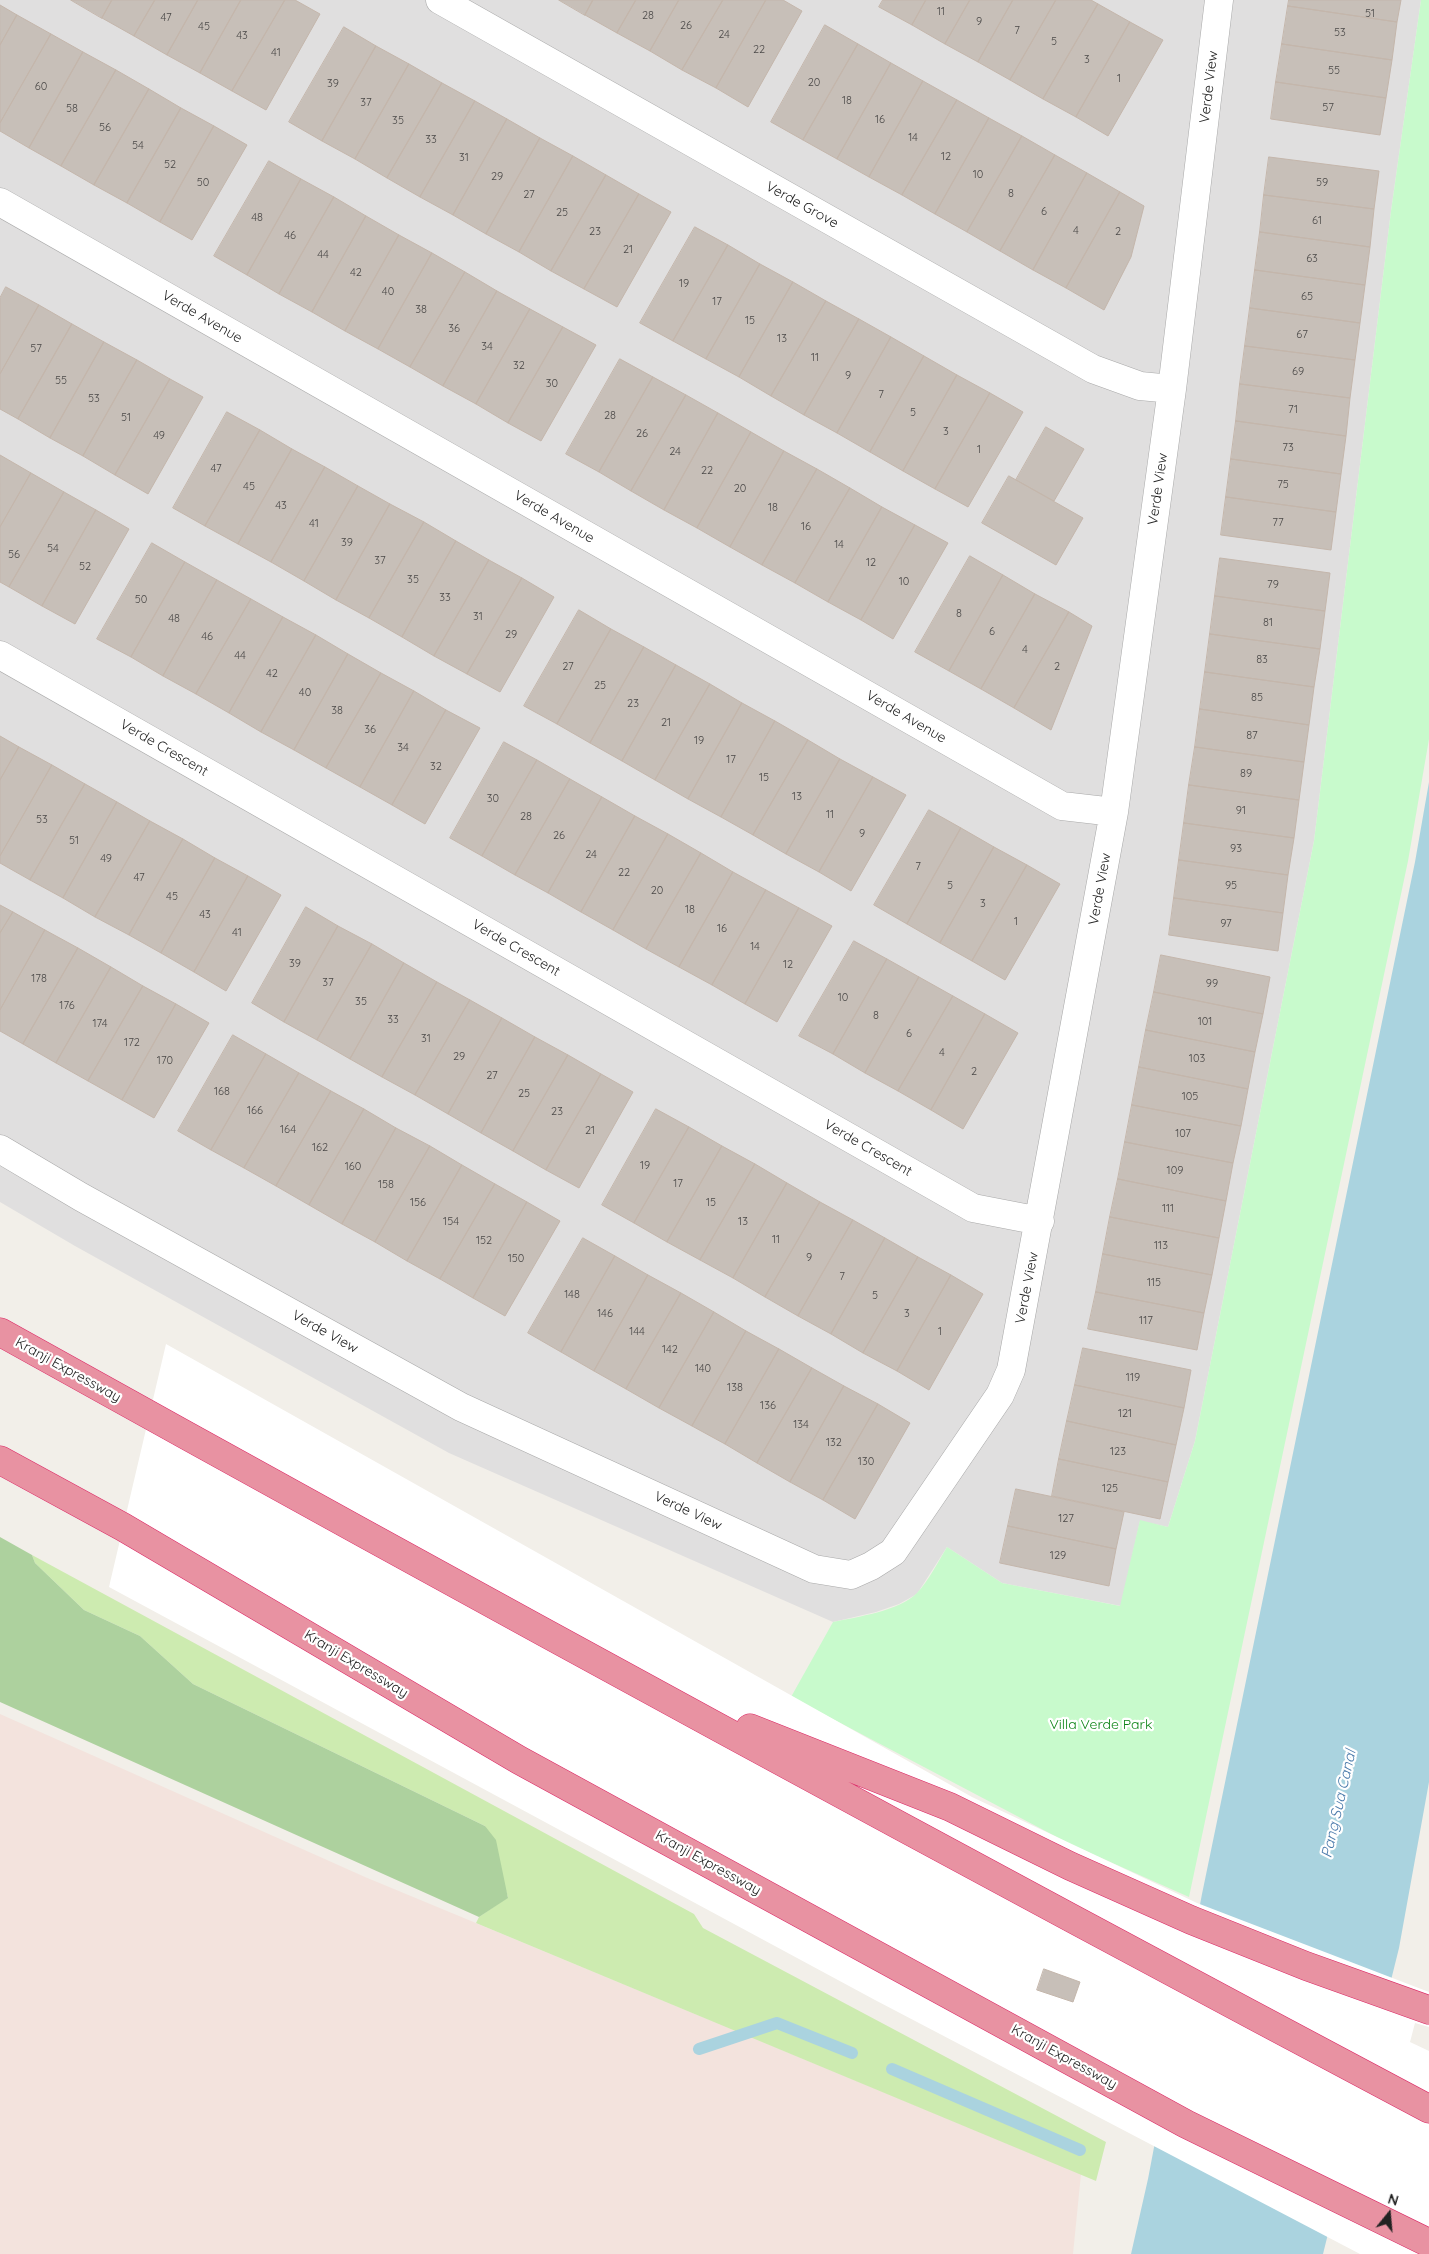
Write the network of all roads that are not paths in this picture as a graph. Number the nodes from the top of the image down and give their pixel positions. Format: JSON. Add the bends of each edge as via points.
{"nodes":[{"id":1,"x":440,"y":0,"type":"edge"},
{"id":2,"x":1220,"y":0,"type":"edge"},
{"id":3,"x":0,"y":202,"type":"edge"},
{"id":4,"x":1172,"y":389,"type":"junction"},
{"id":5,"x":0,"y":655,"type":"edge"},
{"id":6,"x":1114,"y":812,"type":"junction"},
{"id":7,"x":0,"y":1150,"type":"edge"},
{"id":8,"x":1040,"y":1220,"type":"junction"},
{"id":9,"x":0,"y":1332,"type":"edge"},
{"id":10,"x":0,"y":1460,"type":"edge"},
{"id":11,"x":642,"y":1686,"type":"junction"},
{"id":12,"x":1429,"y":2010,"type":"edge"},
{"id":13,"x":1429,"y":2109,"type":"edge"},
{"id":14,"x":1429,"y":2243,"type":"edge"}],
"edges":[{"from":1,"to":4,"type":"street","name":"Verde Grove","via":[[1093,369],[1140,386]]},
{"from":2,"to":4,"type":"street","name":"Verde View"},
{"from":3,"to":6,"type":"street","name":"Verde Avenue","via":[[1062,806]]},
{"from":4,"to":6,"type":"street","name":"Verde View"},
{"from":5,"to":8,"type":"street","name":"Verde Crescent","via":[[973,1208]]},
{"from":6,"to":8,"type":"street","name":"Verde View"},
{"from":7,"to":8,"type":"street","name":"Verde View","via":[[462,1407],[814,1569],[851,1575],[893,1552],[901,1543],[1000,1395],[1011,1370]]},
{"from":9,"to":11,"type":"highway","name":"Kranji Expressway"},
{"from":10,"to":14,"type":"highway","name":"Kranji Expressway","via":[[123,1527],[528,1765],[1186,2124]]},
{"from":11,"to":12,"type":"highway","via":[[950,1806],[1070,1866],[1191,1920]]},
{"from":11,"to":13,"type":"highway","name":"Kranji Expressway"}]}
